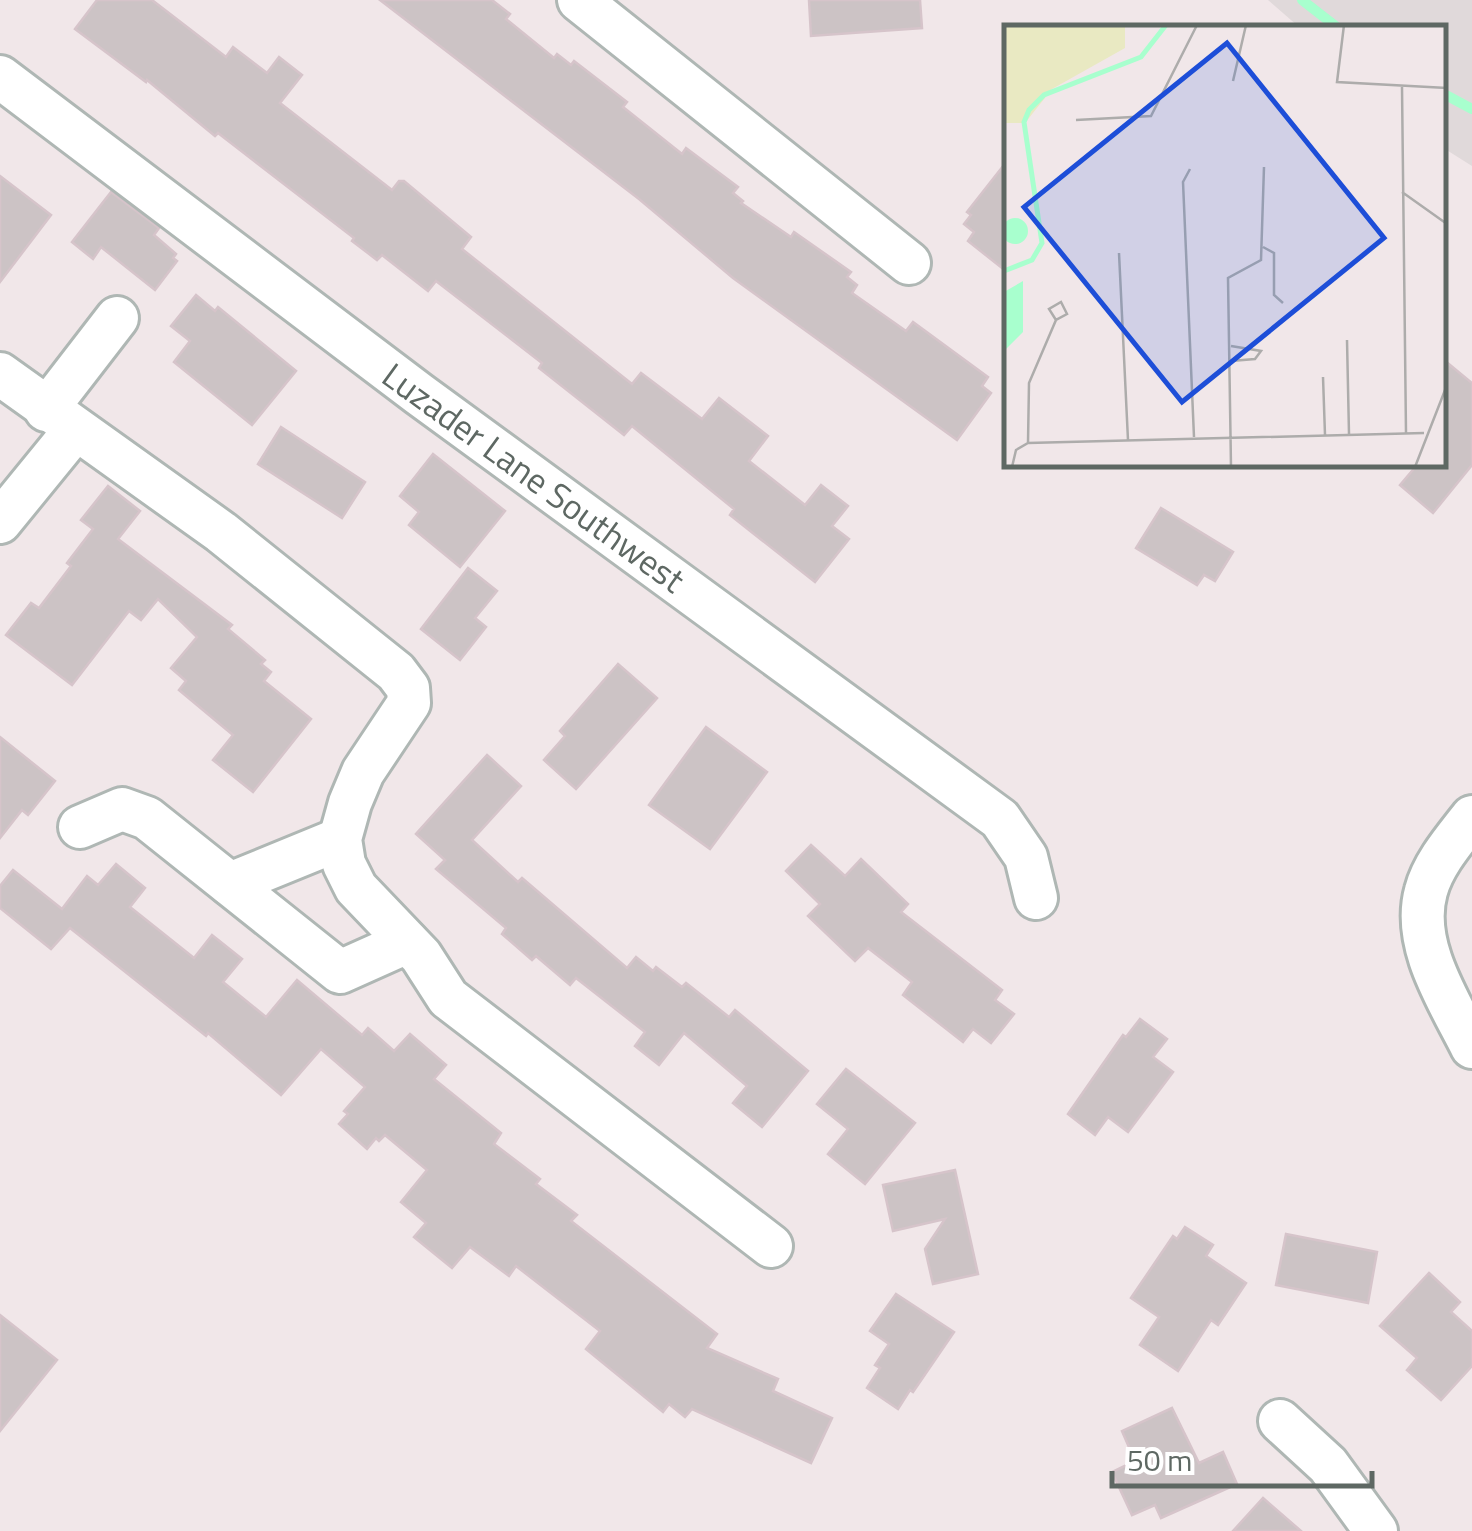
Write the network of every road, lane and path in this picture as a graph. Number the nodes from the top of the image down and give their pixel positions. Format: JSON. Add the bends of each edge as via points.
{"nodes":[{"id":1,"x":579,"y":0,"type":"edge"},
{"id":2,"x":0,"y":77,"type":"edge"},
{"id":3,"x":909,"y":263,"type":"dead end"},
{"id":4,"x":117,"y":318,"type":"dead end"},
{"id":5,"x":1,"y":378,"type":"edge"},
{"id":6,"x":61,"y":420,"type":"junction"},
{"id":7,"x":0,"y":522,"type":"edge"},
{"id":8,"x":1472,"y":817,"type":"edge"},
{"id":9,"x":80,"y":828,"type":"dead end"},
{"id":10,"x":340,"y":839,"type":"junction"},
{"id":11,"x":230,"y":884,"type":"junction"},
{"id":12,"x":1036,"y":898,"type":"dead end"},
{"id":13,"x":407,"y":942,"type":"junction"},
{"id":14,"x":1472,"y":1047,"type":"edge"},
{"id":15,"x":771,"y":1246,"type":"dead end"},
{"id":16,"x":1280,"y":1421,"type":"dead end"},
{"id":17,"x":1376,"y":1531,"type":"edge"}],
"edges":[{"from":1,"to":3,"type":"street"},
{"from":2,"to":12,"type":"street","name":"Luzader Lane Southwest","via":[[1000,819],[1026,857]]},
{"from":4,"to":6,"type":"street"},
{"from":5,"to":6,"type":"street"},
{"from":6,"to":7,"type":"street"},
{"from":6,"to":10,"type":"street","via":[[221,532],[408,688],[409,703],[364,772]]},
{"from":8,"to":14,"type":"street","via":[[1426,889],[1421,918],[1428,950]]},
{"from":9,"to":11,"type":"street","via":[[122,809],[134,813]]},
{"from":10,"to":11,"type":"street"},
{"from":10,"to":13,"type":"street","via":[[356,888]]},
{"from":11,"to":13,"type":"street","via":[[340,972]]},
{"from":13,"to":15,"type":"street","via":[[448,998]]},
{"from":16,"to":17,"type":"street","via":[[1328,1466]]}]}
